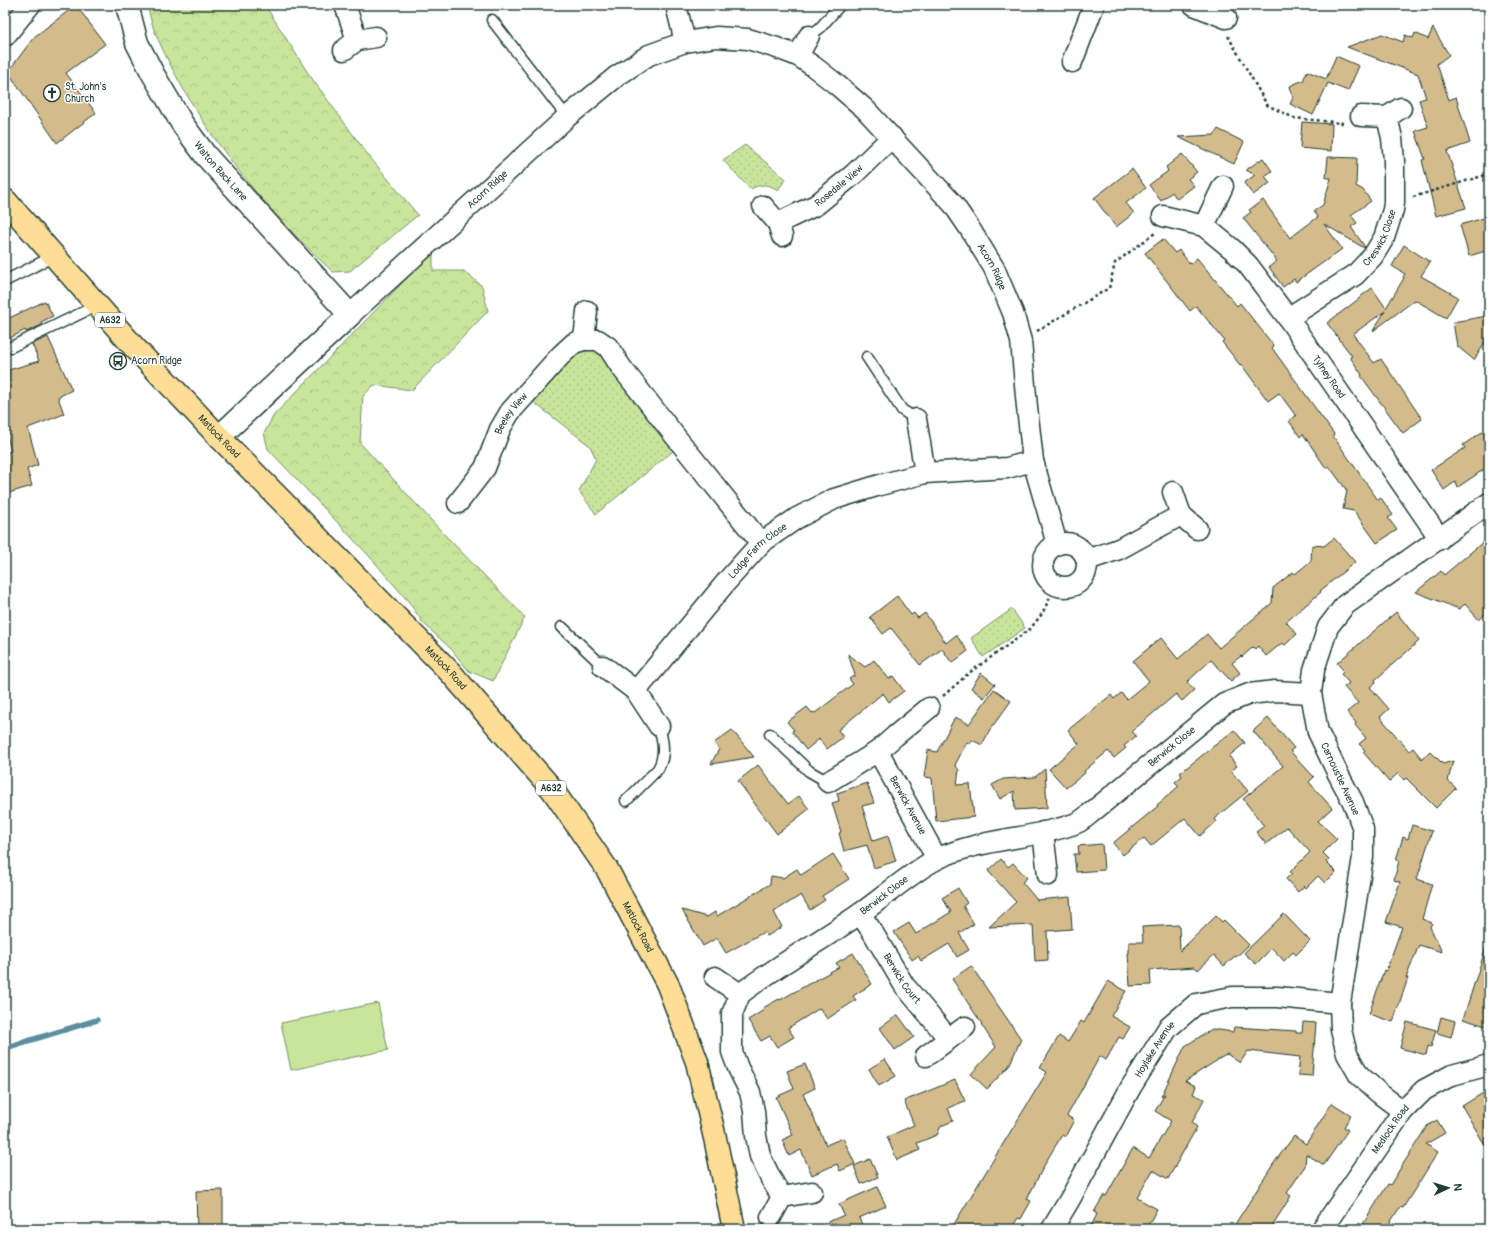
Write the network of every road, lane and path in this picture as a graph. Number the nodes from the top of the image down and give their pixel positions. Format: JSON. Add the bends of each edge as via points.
{"nodes":[{"id":1,"x":30,"y":5,"type":"edge"},
{"id":2,"x":127,"y":5,"type":"edge"},
{"id":3,"x":345,"y":5,"type":"edge"},
{"id":4,"x":676,"y":5,"type":"edge"},
{"id":5,"x":840,"y":5,"type":"edge"},
{"id":6,"x":1094,"y":5,"type":"edge"},
{"id":7,"x":1194,"y":5,"type":"edge"},
{"id":8,"x":1226,"y":18,"type":"joint"},
{"id":9,"x":492,"y":20,"type":"dead end"},
{"id":10,"x":5,"y":36,"type":"edge"},
{"id":11,"x":809,"y":36,"type":"joint"},
{"id":12,"x":359,"y":42,"type":"dead end"},
{"id":13,"x":685,"y":42,"type":"junction"},
{"id":14,"x":798,"y":56,"type":"junction"},
{"id":15,"x":1072,"y":62,"type":"dead end"},
{"id":16,"x":1361,"y":116,"type":"joint"},
{"id":17,"x":567,"y":117,"type":"junction"},
{"id":18,"x":892,"y":137,"type":"junction"},
{"id":19,"x":1489,"y":174,"type":"edge"},
{"id":20,"x":1223,"y":186,"type":"dead end"},
{"id":21,"x":5,"y":200,"type":"edge"},
{"id":22,"x":1394,"y":203,"type":"junction"},
{"id":23,"x":763,"y":206,"type":"dead end"},
{"id":24,"x":1163,"y":216,"type":"joint"},
{"id":25,"x":1204,"y":226,"type":"junction"},
{"id":26,"x":54,"y":256,"type":"junction"},
{"id":27,"x":5,"y":281,"type":"edge"},
{"id":28,"x":98,"y":305,"type":"junction"},
{"id":29,"x":587,"y":312,"type":"dead end"},
{"id":30,"x":350,"y":315,"type":"junction"},
{"id":31,"x":1288,"y":318,"type":"junction"},
{"id":32,"x":584,"y":340,"type":"junction"},
{"id":33,"x":1021,"y":341,"type":"junction"},
{"id":34,"x":11,"y":347,"type":"dead end"},
{"id":35,"x":867,"y":357,"type":"dead end"},
{"id":36,"x":916,"y":419,"type":"joint"},
{"id":37,"x":219,"y":437,"type":"junction"},
{"id":38,"x":1034,"y":461,"type":"junction"},
{"id":39,"x":925,"y":473,"type":"junction"},
{"id":40,"x":1174,"y":492,"type":"dead end"},
{"id":41,"x":458,"y":503,"type":"dead end"},
{"id":42,"x":1489,"y":504,"type":"edge"},
{"id":43,"x":1181,"y":515,"type":"junction"},
{"id":44,"x":1197,"y":529,"type":"dead end"},
{"id":45,"x":1440,"y":539,"type":"junction"},
{"id":46,"x":761,"y":543,"type":"junction"},
{"id":47,"x":1057,"y":544,"type":"junction"},
{"id":48,"x":1087,"y":560,"type":"junction"},
{"id":49,"x":1056,"y":585,"type":"junction"},
{"id":50,"x":562,"y":627,"type":"dead end"},
{"id":51,"x":603,"y":666,"type":"joint"},
{"id":52,"x":636,"y":691,"type":"junction"},
{"id":53,"x":1311,"y":693,"type":"junction"},
{"id":54,"x":929,"y":708,"type":"joint"},
{"id":55,"x":659,"y":726,"type":"joint"},
{"id":56,"x":770,"y":734,"type":"dead end"},
{"id":57,"x":878,"y":751,"type":"junction"},
{"id":58,"x":828,"y":782,"type":"joint"},
{"id":59,"x":626,"y":801,"type":"dead end"},
{"id":60,"x":1043,"y":832,"type":"junction"},
{"id":61,"x":937,"y":859,"type":"junction"},
{"id":62,"x":1048,"y":875,"type":"dead end"},
{"id":63,"x":860,"y":914,"type":"junction"},
{"id":64,"x":715,"y":977,"type":"dead end"},
{"id":65,"x":740,"y":994,"type":"junction"},
{"id":66,"x":1340,"y":1003,"type":"junction"},
{"id":67,"x":965,"y":1026,"type":"dead end"},
{"id":68,"x":949,"y":1039,"type":"junction"},
{"id":69,"x":926,"y":1056,"type":"dead end"},
{"id":70,"x":1489,"y":1065,"type":"edge"},
{"id":71,"x":1403,"y":1111,"type":"junction"},
{"id":72,"x":812,"y":1192,"type":"dead end"},
{"id":73,"x":782,"y":1197,"type":"junction"},
{"id":74,"x":771,"y":1217,"type":"dead end"},
{"id":75,"x":734,"y":1229,"type":"edge"},
{"id":76,"x":1052,"y":1229,"type":"edge"},
{"id":77,"x":1322,"y":1229,"type":"edge"}],
"edges":[{"from":1,"to":10,"type":"street"},
{"from":2,"to":30,"type":"street","name":"Walton Back Lane","via":[[137,43],[183,125],[206,156]]},
{"from":3,"to":12,"type":"street"},
{"from":4,"to":13,"type":"street"},
{"from":5,"to":11,"type":"lane","via":[[820,28]]},
{"from":6,"to":15,"type":"street"},
{"from":7,"to":8,"type":"street"},
{"from":8,"to":16,"type":"path","via":[[1225,32],[1267,105],[1294,118],[1354,124]]},
{"from":9,"to":17,"type":"lane"},
{"from":11,"to":14,"type":"street"},
{"from":13,"to":14,"type":"street","name":"Acorn Ridge","via":[[716,37],[748,38]]},
{"from":13,"to":17,"type":"street","name":"Acorn Ridge","via":[[649,55],[616,76]]},
{"from":14,"to":18,"type":"street","name":"Acorn Ridge","via":[[836,84]]},
{"from":16,"to":22,"type":"street","name":"Creswick Close","via":[[1394,113]]},
{"from":17,"to":30,"type":"street","name":"Acorn Ridge"},
{"from":18,"to":23,"type":"street","name":"Rosedale View","via":[[854,174],[780,230]]},
{"from":18,"to":33,"type":"street","name":"Acorn Ridge","via":[[948,199],[970,229],[994,268],[1013,313]]},
{"from":19,"to":22,"type":"path"},
{"from":20,"to":25,"type":"street"},
{"from":21,"to":26,"type":"main road","name":"Matlock Road","number":"A632"},
{"from":22,"to":31,"type":"street","name":"Creswick Close","via":[[1384,238],[1373,256],[1355,275]]},
{"from":24,"to":25,"type":"street","name":"Tylney Road"},
{"from":24,"to":33,"type":"path","via":[[1154,233],[1115,263],[1108,288]]},
{"from":25,"to":31,"type":"street","name":"Tylney Road","via":[[1248,265]]},
{"from":26,"to":27,"type":"lane"},
{"from":26,"to":28,"type":"main road","name":"Matlock Road","number":"A632"},
{"from":28,"to":34,"type":"lane"},
{"from":28,"to":37,"type":"main road","name":"Matlock Road","number":"A632"},
{"from":29,"to":32,"type":"street"},
{"from":30,"to":37,"type":"street","name":"Acorn Ridge"},
{"from":31,"to":45,"type":"street","name":"Tylney Road"},
{"from":32,"to":41,"type":"street","name":"Beeley View","via":[[574,343],[561,355],[510,412],[500,429],[485,468]]},
{"from":32,"to":46,"type":"street","via":[[598,340],[608,347],[621,367],[681,431]]},
{"from":33,"to":38,"type":"street","name":"Acorn Ridge"},
{"from":35,"to":36,"type":"lane","via":[[902,410]]},
{"from":36,"to":39,"type":"street"},
{"from":37,"to":75,"type":"main road","name":"Matlock Road","number":"A632","via":[[450,672],[552,789],[607,869],[668,985],[698,1062]]},
{"from":38,"to":39,"type":"street","name":"Lodge Farm Close","via":[[1007,468]]},
{"from":38,"to":47,"type":"street","name":"Acorn Ridge"},
{"from":39,"to":46,"type":"street","name":"Lodge Farm Close","via":[[834,499],[797,518]]},
{"from":40,"to":43,"type":"street"},
{"from":42,"to":45,"type":"street","name":"Carnoustie Avenue"},
{"from":43,"to":44,"type":"street"},
{"from":43,"to":48,"type":"street","via":[[1119,549]]},
{"from":45,"to":53,"type":"street","name":"Carnoustie Avenue","via":[[1345,605],[1328,627],[1314,670]]},
{"from":46,"to":52,"type":"street","name":"Lodge Farm Close"},
{"from":47,"to":48,"type":"street","via":[[1066,542],[1076,545],[1083,551]]},
{"from":47,"to":49,"type":"street","via":[[1048,550],[1044,559],[1044,570],[1048,579]]},
{"from":48,"to":49,"type":"street","via":[[1083,580],[1074,586],[1063,588]]},
{"from":49,"to":54,"type":"path","via":[[1042,614],[1030,629],[969,673]]},
{"from":50,"to":51,"type":"lane"},
{"from":51,"to":52,"type":"street"},
{"from":52,"to":55,"type":"street"},
{"from":53,"to":60,"type":"street","name":"Berwick Close","via":[[1275,691],[1249,694],[1224,704],[1076,824]]},
{"from":53,"to":66,"type":"street","name":"Carnoustie Avenue","via":[[1318,732],[1336,772],[1354,802],[1363,829],[1363,857]]},
{"from":54,"to":57,"type":"street"},
{"from":55,"to":59,"type":"lane","via":[[663,746],[658,769]]},
{"from":56,"to":58,"type":"lane","via":[[809,771]]},
{"from":57,"to":58,"type":"street"},
{"from":57,"to":61,"type":"street","name":"Berwick Avenue"},
{"from":60,"to":61,"type":"street","name":"Berwick Close","via":[[964,849]]},
{"from":60,"to":62,"type":"street"},
{"from":61,"to":63,"type":"street","name":"Berwick Close","via":[[895,886]]},
{"from":63,"to":65,"type":"street","name":"Berwick Close"},
{"from":63,"to":68,"type":"street","name":"Berwick Court","via":[[904,985]]},
{"from":64,"to":65,"type":"street"},
{"from":65,"to":73,"type":"street","via":[[732,1014],[732,1052],[750,1092],[760,1156]]},
{"from":66,"to":71,"type":"street","name":"Carnoustie Avenue","via":[[1341,1030],[1347,1054],[1359,1075]]},
{"from":66,"to":76,"type":"street","name":"Hoylake Avenue","via":[[1232,997],[1196,1004],[1168,1028],[1131,1087]]},
{"from":67,"to":68,"type":"street"},
{"from":68,"to":69,"type":"street"},
{"from":70,"to":71,"type":"street","name":"Medlock Road","via":[[1446,1078],[1424,1090]]},
{"from":71,"to":77,"type":"street","name":"Medlock Road"},
{"from":72,"to":73,"type":"street"},
{"from":73,"to":74,"type":"street"}]}
